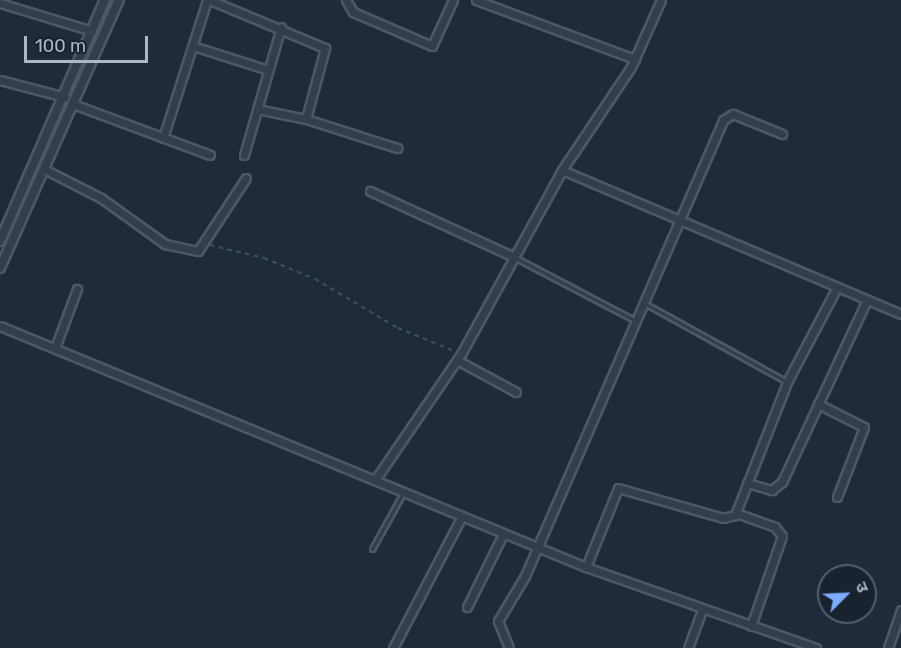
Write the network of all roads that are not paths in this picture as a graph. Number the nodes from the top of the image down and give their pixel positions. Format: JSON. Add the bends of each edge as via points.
{"nodes":[{"id":1,"x":105,"y":0,"type":"edge"},
{"id":2,"x":119,"y":0,"type":"edge"},
{"id":3,"x":208,"y":0,"type":"edge"},
{"id":4,"x":346,"y":0,"type":"edge"},
{"id":5,"x":453,"y":0,"type":"edge"},
{"id":6,"x":476,"y":0,"type":"edge"},
{"id":7,"x":661,"y":0,"type":"edge"},
{"id":8,"x":0,"y":3,"type":"edge"},
{"id":9,"x":281,"y":27,"type":"junction"},
{"id":10,"x":92,"y":31,"type":"junction"},
{"id":11,"x":193,"y":46,"type":"junction"},
{"id":12,"x":635,"y":58,"type":"junction"},
{"id":13,"x":268,"y":70,"type":"junction"},
{"id":14,"x":0,"y":80,"type":"edge"},
{"id":15,"x":65,"y":97,"type":"junction"},
{"id":16,"x":73,"y":104,"type":"junction"},
{"id":17,"x":257,"y":110,"type":"junction"},
{"id":18,"x":306,"y":119,"type":"junction"},
{"id":19,"x":782,"y":134,"type":"dead end"},
{"id":20,"x":163,"y":138,"type":"junction"},
{"id":21,"x":397,"y":148,"type":"dead end"},
{"id":22,"x":210,"y":155,"type":"dead end"},
{"id":23,"x":244,"y":155,"type":"dead end"},
{"id":24,"x":44,"y":169,"type":"junction"},
{"id":25,"x":562,"y":170,"type":"junction"},
{"id":26,"x":246,"y":178,"type":"dead end"},
{"id":27,"x":370,"y":191,"type":"dead end"},
{"id":28,"x":679,"y":218,"type":"junction"},
{"id":29,"x":0,"y":241,"type":"edge"},
{"id":30,"x":514,"y":257,"type":"junction"},
{"id":31,"x":0,"y":268,"type":"edge"},
{"id":32,"x":837,"y":287,"type":"junction"},
{"id":33,"x":77,"y":289,"type":"dead end"},
{"id":34,"x":867,"y":300,"type":"junction"},
{"id":35,"x":642,"y":302,"type":"junction"},
{"id":36,"x":901,"y":314,"type":"edge"},
{"id":37,"x":634,"y":320,"type":"junction"},
{"id":38,"x":0,"y":326,"type":"edge"},
{"id":39,"x":55,"y":348,"type":"junction"},
{"id":40,"x":459,"y":357,"type":"junction"},
{"id":41,"x":787,"y":382,"type":"junction"},
{"id":42,"x":516,"y":392,"type":"dead end"},
{"id":43,"x":818,"y":404,"type":"junction"},
{"id":44,"x":375,"y":480,"type":"junction"},
{"id":45,"x":747,"y":483,"type":"junction"},
{"id":46,"x":404,"y":492,"type":"junction"},
{"id":47,"x":837,"y":497,"type":"dead end"},
{"id":48,"x":736,"y":513,"type":"junction"},
{"id":49,"x":462,"y":516,"type":"junction"},
{"id":50,"x":503,"y":534,"type":"junction"},
{"id":51,"x":536,"y":548,"type":"junction"},
{"id":52,"x":372,"y":549,"type":"dead end"},
{"id":53,"x":586,"y":567,"type":"junction"},
{"id":54,"x":467,"y":607,"type":"dead end"},
{"id":55,"x":702,"y":610,"type":"junction"},
{"id":56,"x":901,"y":610,"type":"edge"},
{"id":57,"x":751,"y":626,"type":"junction"},
{"id":58,"x":803,"y":646,"type":"edge"},
{"id":59,"x":393,"y":648,"type":"edge"},
{"id":60,"x":508,"y":648,"type":"edge"},
{"id":61,"x":688,"y":648,"type":"edge"},
{"id":62,"x":816,"y":648,"type":"edge"},
{"id":63,"x":888,"y":648,"type":"edge"}],
"edges":[{"from":1,"to":10,"type":"street"},
{"from":2,"to":16,"type":"street"},
{"from":3,"to":9,"type":"street"},
{"from":3,"to":11,"type":"street"},
{"from":4,"to":5,"type":"street","via":[[353,12],[432,46]]},
{"from":6,"to":12,"type":"street"},
{"from":7,"to":12,"type":"street"},
{"from":8,"to":10,"type":"street"},
{"from":9,"to":13,"type":"street"},
{"from":9,"to":18,"type":"street","via":[[326,48]]},
{"from":10,"to":15,"type":"street"},
{"from":11,"to":13,"type":"street"},
{"from":11,"to":20,"type":"street"},
{"from":12,"to":25,"type":"street"},
{"from":13,"to":17,"type":"street"},
{"from":14,"to":15,"type":"street"},
{"from":15,"to":29,"type":"street"},
{"from":16,"to":20,"type":"street"},
{"from":16,"to":24,"type":"street"},
{"from":17,"to":18,"type":"street"},
{"from":17,"to":23,"type":"street"},
{"from":18,"to":21,"type":"street"},
{"from":19,"to":28,"type":"street","via":[[726,116]]},
{"from":20,"to":22,"type":"street"},
{"from":24,"to":26,"type":"street","via":[[101,198],[165,244],[198,251]]},
{"from":24,"to":31,"type":"street"},
{"from":25,"to":28,"type":"street"},
{"from":25,"to":30,"type":"street"},
{"from":27,"to":30,"type":"street"},
{"from":28,"to":32,"type":"street"},
{"from":28,"to":35,"type":"street"},
{"from":30,"to":37,"type":"lane"},
{"from":30,"to":40,"type":"street"},
{"from":32,"to":34,"type":"street"},
{"from":32,"to":41,"type":"street"},
{"from":33,"to":39,"type":"street"},
{"from":34,"to":36,"type":"street"},
{"from":34,"to":43,"type":"street"},
{"from":35,"to":37,"type":"street"},
{"from":35,"to":41,"type":"lane"},
{"from":37,"to":51,"type":"street"},
{"from":38,"to":39,"type":"street"},
{"from":39,"to":44,"type":"street"},
{"from":40,"to":42,"type":"street"},
{"from":40,"to":44,"type":"street"},
{"from":41,"to":45,"type":"street"},
{"from":43,"to":45,"type":"street","via":[[782,482],[772,490]]},
{"from":43,"to":47,"type":"street","via":[[864,428]]},
{"from":44,"to":46,"type":"street"},
{"from":45,"to":48,"type":"street"},
{"from":46,"to":49,"type":"street"},
{"from":46,"to":52,"type":"lane"},
{"from":48,"to":53,"type":"street","via":[[723,518],[618,488]]},
{"from":48,"to":57,"type":"street","via":[[775,527],[782,536]]},
{"from":49,"to":50,"type":"street"},
{"from":49,"to":59,"type":"street"},
{"from":50,"to":51,"type":"street"},
{"from":50,"to":54,"type":"street"},
{"from":51,"to":53,"type":"street"},
{"from":51,"to":60,"type":"street","via":[[498,621]]},
{"from":53,"to":55,"type":"street"},
{"from":55,"to":57,"type":"street"},
{"from":55,"to":61,"type":"street"},
{"from":56,"to":63,"type":"street"},
{"from":57,"to":58,"type":"street"},
{"from":58,"to":62,"type":"street"}]}
